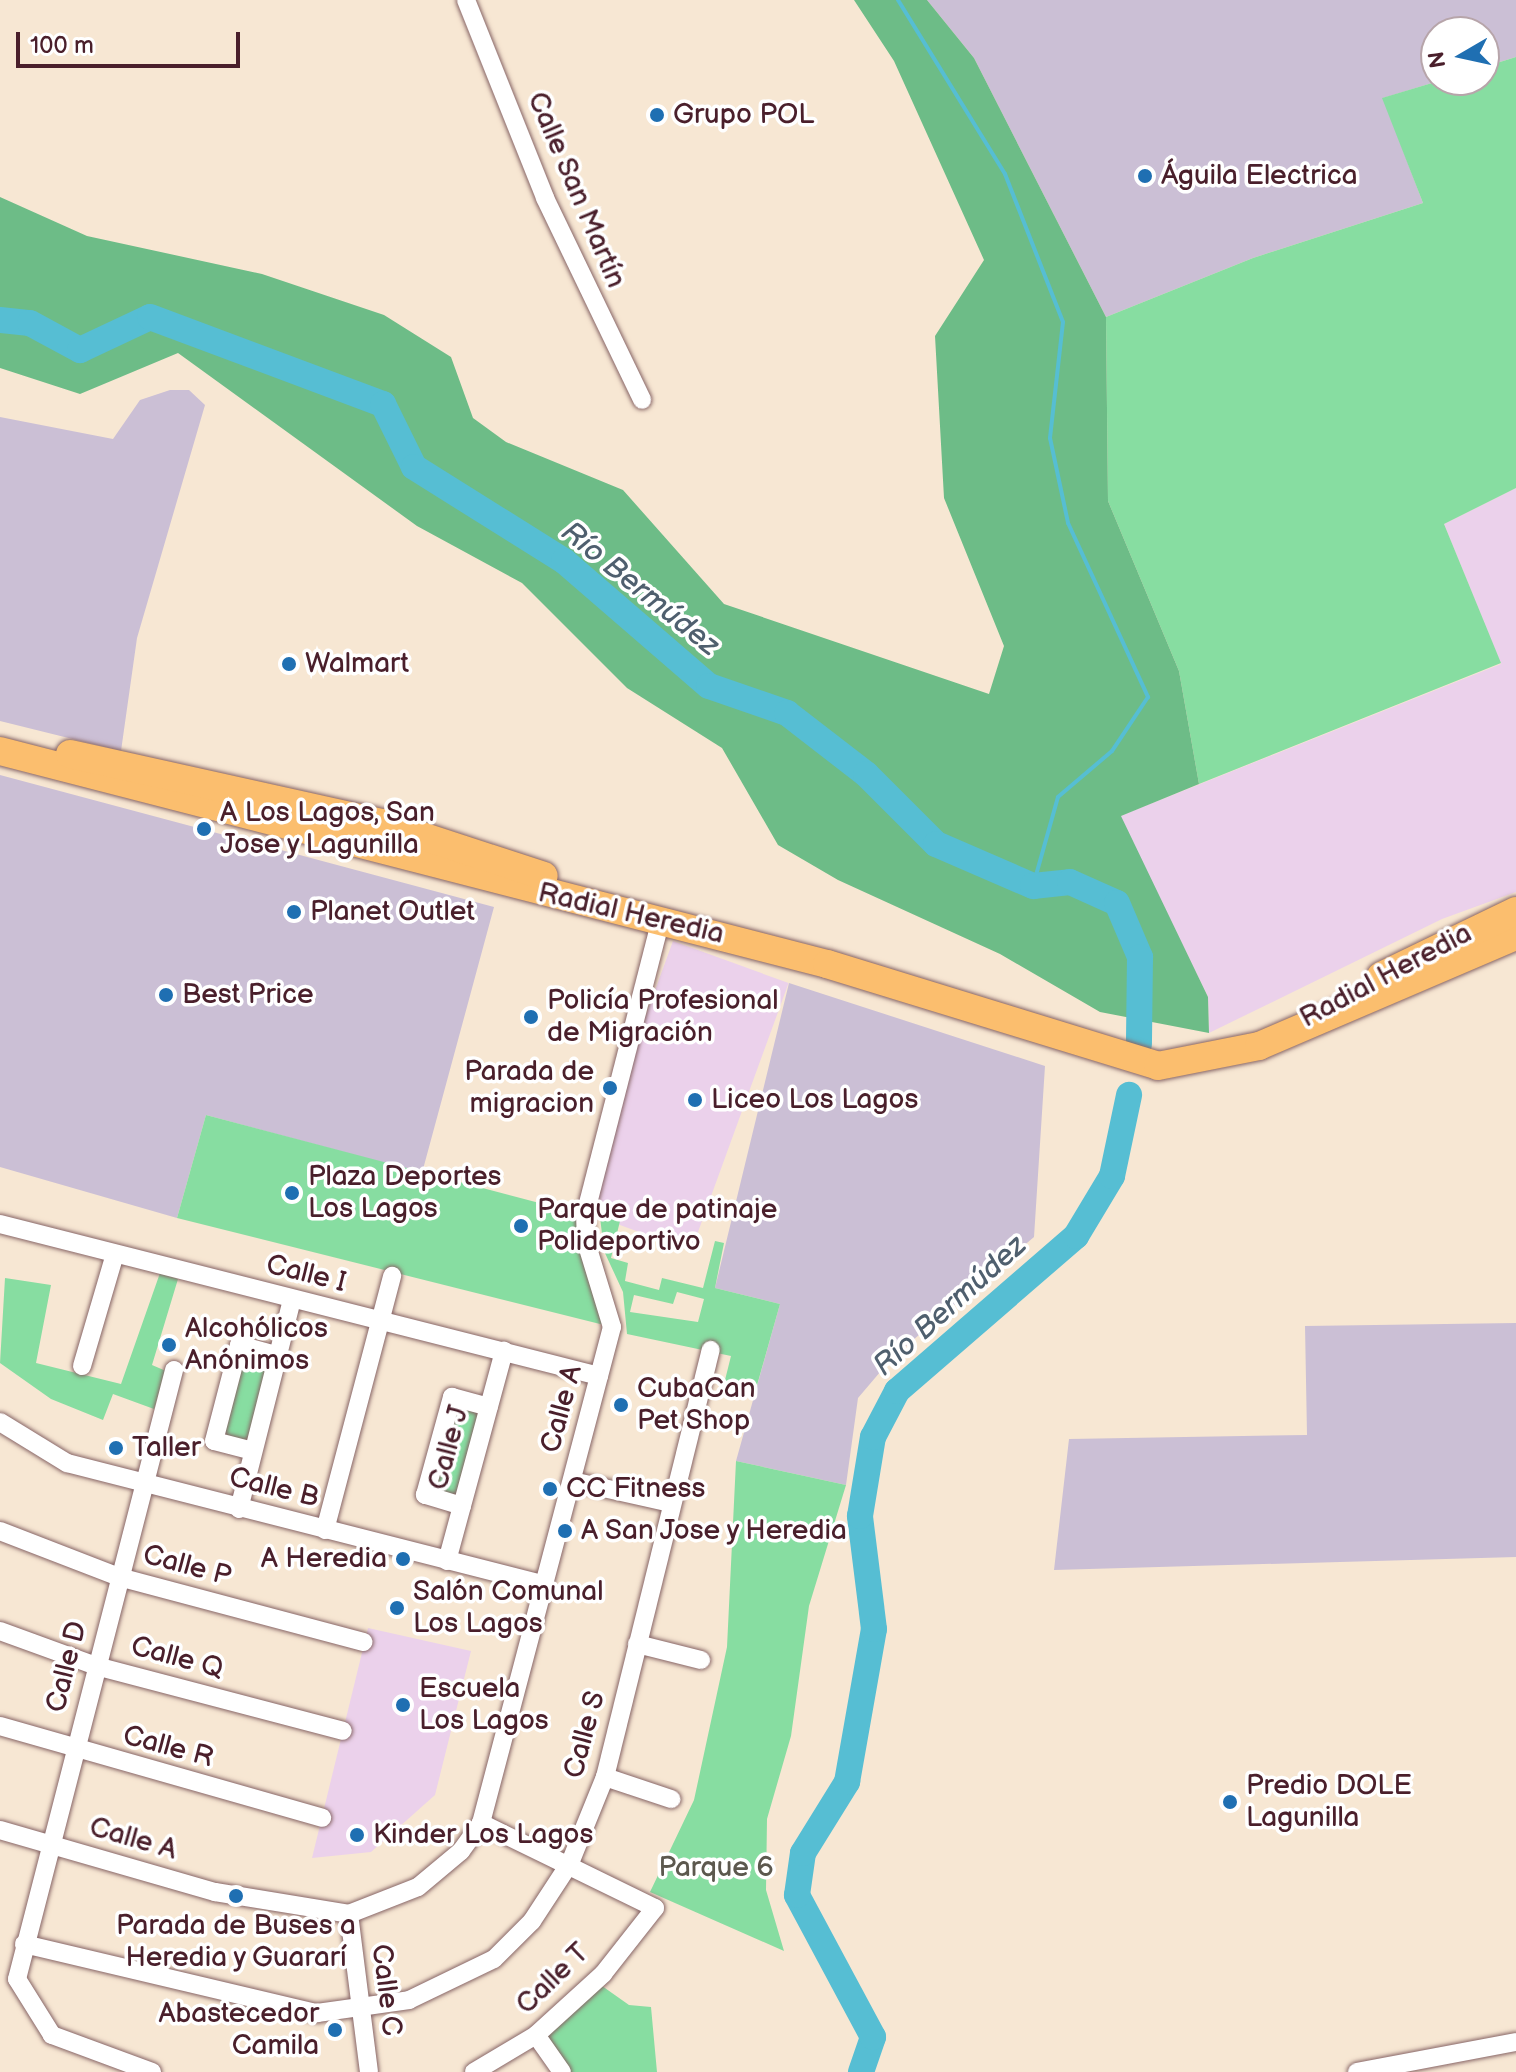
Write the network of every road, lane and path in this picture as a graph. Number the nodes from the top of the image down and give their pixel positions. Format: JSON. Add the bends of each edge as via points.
{"nodes":[{"id":1,"x":466,"y":0,"type":"edge"},
{"id":2,"x":642,"y":400,"type":"dead end"},
{"id":3,"x":0,"y":738,"type":"edge"},
{"id":4,"x":0,"y":751,"type":"edge"},
{"id":5,"x":128,"y":789,"type":"junction"},
{"id":6,"x":382,"y":823,"type":"junction"},
{"id":7,"x":1516,"y":911,"type":"edge"},
{"id":8,"x":623,"y":914,"type":"junction"},
{"id":9,"x":661,"y":919,"type":"junction"},
{"id":10,"x":1516,"y":923,"type":"edge"},
{"id":11,"x":1516,"y":936,"type":"edge"},
{"id":12,"x":1358,"y":1005,"type":"junction"},
{"id":13,"x":1259,"y":1046,"type":"junction"},
{"id":14,"x":0,"y":1224,"type":"edge"},
{"id":15,"x":115,"y":1254,"type":"junction"},
{"id":16,"x":392,"y":1276,"type":"dead end"},
{"id":17,"x":292,"y":1300,"type":"junction"},
{"id":18,"x":379,"y":1320,"type":"junction"},
{"id":19,"x":711,"y":1350,"type":"dead end"},
{"id":20,"x":504,"y":1351,"type":"junction"},
{"id":21,"x":277,"y":1355,"type":"junction"},
{"id":22,"x":82,"y":1366,"type":"dead end"},
{"id":23,"x":174,"y":1370,"type":"dead end"},
{"id":24,"x":599,"y":1376,"type":"junction"},
{"id":25,"x":489,"y":1407,"type":"junction"},
{"id":26,"x":0,"y":1422,"type":"edge"},
{"id":27,"x":253,"y":1451,"type":"junction"},
{"id":28,"x":572,"y":1481,"type":"junction"},
{"id":29,"x":142,"y":1484,"type":"junction"},
{"id":30,"x":671,"y":1503,"type":"junction"},
{"id":31,"x":462,"y":1506,"type":"junction"},
{"id":32,"x":239,"y":1509,"type":"junction"},
{"id":33,"x":325,"y":1530,"type":"junction"},
{"id":34,"x":0,"y":1531,"type":"edge"},
{"id":35,"x":447,"y":1561,"type":"junction"},
{"id":36,"x":119,"y":1577,"type":"junction"},
{"id":37,"x":545,"y":1585,"type":"junction"},
{"id":38,"x":0,"y":1631,"type":"edge"},
{"id":39,"x":364,"y":1642,"type":"dead end"},
{"id":40,"x":637,"y":1644,"type":"junction"},
{"id":41,"x":701,"y":1660,"type":"dead end"},
{"id":42,"x":96,"y":1666,"type":"junction"},
{"id":43,"x":0,"y":1726,"type":"edge"},
{"id":44,"x":343,"y":1731,"type":"dead end"},
{"id":45,"x":75,"y":1750,"type":"junction"},
{"id":46,"x":605,"y":1777,"type":"junction"},
{"id":47,"x":671,"y":1799,"type":"dead end"},
{"id":48,"x":322,"y":1818,"type":"dead end"},
{"id":49,"x":481,"y":1823,"type":"junction"},
{"id":50,"x":0,"y":1830,"type":"edge"},
{"id":51,"x":51,"y":1845,"type":"junction"},
{"id":52,"x":570,"y":1863,"type":"junction"},
{"id":53,"x":349,"y":1914,"type":"junction"},
{"id":54,"x":24,"y":1944,"type":"junction"},
{"id":55,"x":360,"y":2011,"type":"junction"},
{"id":56,"x":536,"y":2035,"type":"junction"},
{"id":57,"x":1516,"y":2042,"type":"edge"},
{"id":58,"x":131,"y":2069,"type":"edge"},
{"id":59,"x":152,"y":2072,"type":"edge"},
{"id":60,"x":369,"y":2072,"type":"edge"},
{"id":61,"x":474,"y":2072,"type":"edge"},
{"id":62,"x":562,"y":2072,"type":"edge"},
{"id":63,"x":1357,"y":2072,"type":"edge"}],
"edges":[{"from":1,"to":2,"type":"street","name":"Calle San Martín","via":[[545,198]]},
{"from":3,"to":6,"type":"main road"},
{"from":4,"to":5,"type":"main road","name":"Radial Heredia"},
{"from":5,"to":6,"type":"main road","via":[[249,804],[359,832]]},
{"from":5,"to":8,"type":"main road","name":"Radial Heredia"},
{"from":6,"to":8,"type":"main road","via":[[403,844]]},
{"from":6,"to":9,"type":"main road"},
{"from":7,"to":13,"type":"main road","name":"Radial Heredia"},
{"from":8,"to":9,"type":"main road","name":"Radial Heredia"},
{"from":9,"to":13,"type":"main road","name":"Radial Heredia","via":[[1158,1066]]},
{"from":9,"to":24,"type":"street","name":"Calle A","via":[[585,1215],[586,1242],[612,1327]]},
{"from":10,"to":12,"type":"main road"},
{"from":11,"to":12,"type":"main road","name":"Radial Heredia"},
{"from":12,"to":13,"type":"main road","name":"Radial Heredia"},
{"from":14,"to":15,"type":"street","name":"Calle I"},
{"from":15,"to":17,"type":"street","name":"Calle I"},
{"from":15,"to":22,"type":"street"},
{"from":16,"to":18,"type":"street"},
{"from":17,"to":18,"type":"street","name":"Calle I"},
{"from":17,"to":21,"type":"street"},
{"from":18,"to":20,"type":"street","name":"Calle I"},
{"from":18,"to":33,"type":"street"},
{"from":19,"to":30,"type":"street","name":"Calle S"},
{"from":20,"to":24,"type":"street","name":"Calle I"},
{"from":20,"to":25,"type":"street","name":"Calle J"},
{"from":21,"to":27,"type":"street"},
{"from":21,"to":27,"type":"street","via":[[239,1345],[214,1441]]},
{"from":23,"to":29,"type":"street","name":"Calle D"},
{"from":24,"to":28,"type":"street","name":"Calle A"},
{"from":25,"to":31,"type":"street","name":"Calle J"},
{"from":25,"to":31,"type":"street","via":[[452,1397],[425,1495]]},
{"from":26,"to":29,"type":"street","name":"Calle B","via":[[67,1463]]},
{"from":27,"to":32,"type":"street"},
{"from":28,"to":30,"type":"street"},
{"from":28,"to":37,"type":"street","name":"Calle A"},
{"from":29,"to":32,"type":"street","name":"Calle B"},
{"from":29,"to":36,"type":"street","name":"Calle D"},
{"from":30,"to":40,"type":"street","name":"Calle S"},
{"from":31,"to":35,"type":"street","name":"Calle J"},
{"from":32,"to":33,"type":"street","name":"Calle B"},
{"from":33,"to":35,"type":"street","name":"Calle B"},
{"from":34,"to":36,"type":"street","name":"Calle P"},
{"from":35,"to":37,"type":"street","name":"Calle B"},
{"from":36,"to":39,"type":"street","name":"Calle P"},
{"from":36,"to":42,"type":"street","name":"Calle D"},
{"from":37,"to":49,"type":"street","name":"Calle A"},
{"from":38,"to":42,"type":"street","name":"Calle Q"},
{"from":40,"to":41,"type":"street"},
{"from":40,"to":46,"type":"street","name":"Calle S"},
{"from":42,"to":44,"type":"street","name":"Calle Q"},
{"from":42,"to":45,"type":"street","name":"Calle D"},
{"from":43,"to":45,"type":"street","name":"Calle R"},
{"from":45,"to":48,"type":"street","name":"Calle R"},
{"from":45,"to":51,"type":"street","name":"Calle D"},
{"from":46,"to":47,"type":"street"},
{"from":46,"to":52,"type":"street","name":"Calle S"},
{"from":49,"to":52,"type":"street"},
{"from":49,"to":53,"type":"street","name":"Calle A","via":[[418,1887]]},
{"from":50,"to":51,"type":"street","name":"Calle A"},
{"from":51,"to":53,"type":"street","name":"Calle A","via":[[215,1892]]},
{"from":51,"to":54,"type":"street","name":"Calle D"},
{"from":52,"to":55,"type":"street","name":"Calle S","via":[[532,1921],[494,1959],[455,1983]]},
{"from":52,"to":56,"type":"street","name":"Calle T","via":[[655,1908],[603,1974]]},
{"from":53,"to":55,"type":"street","name":"Calle C"},
{"from":54,"to":55,"type":"street","name":"Calle S","via":[[290,2011]]},
{"from":54,"to":58,"type":"street","name":"Calle D","via":[[17,1979],[52,2035]]},
{"from":55,"to":60,"type":"street","name":"Calle C"},
{"from":56,"to":61,"type":"street","name":"Calle T"},
{"from":56,"to":62,"type":"street"},
{"from":57,"to":63,"type":"street"},
{"from":58,"to":59,"type":"street"}]}
